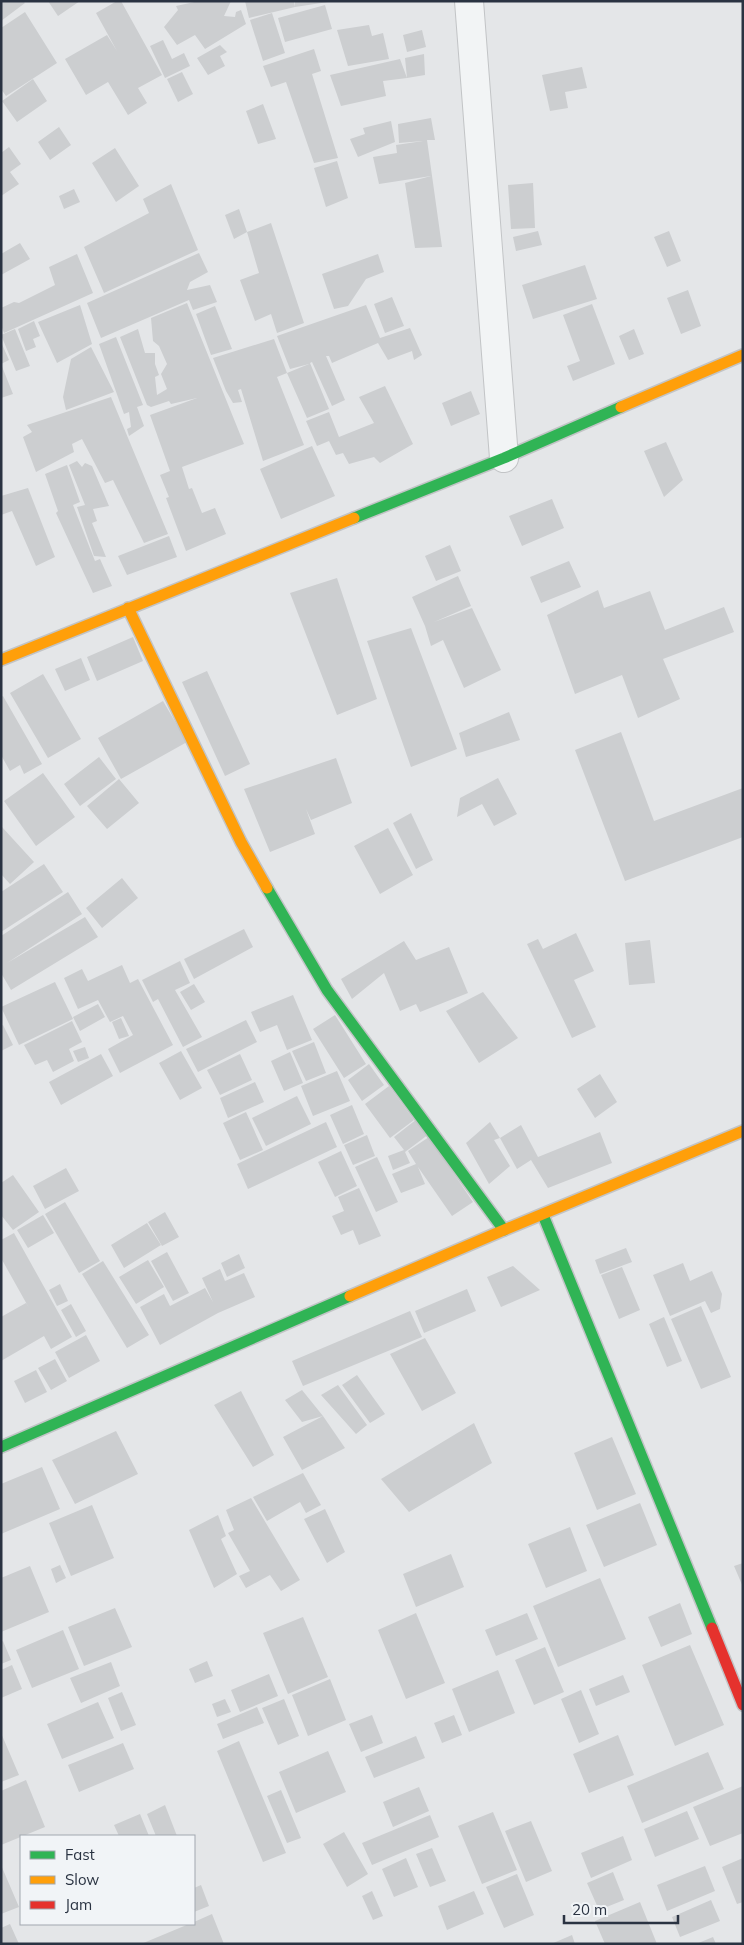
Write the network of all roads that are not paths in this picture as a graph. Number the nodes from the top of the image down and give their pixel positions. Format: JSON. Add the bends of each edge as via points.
{"nodes":[{"id":1,"x":469,"y":1,"type":"edge"},
{"id":2,"x":743,"y":355,"type":"edge"},
{"id":3,"x":504,"y":458,"type":"junction"},
{"id":4,"x":128,"y":608,"type":"junction"},
{"id":5,"x":1,"y":660,"type":"edge"},
{"id":6,"x":743,"y":1131,"type":"edge"},
{"id":7,"x":543,"y":1215,"type":"junction"},
{"id":8,"x":504,"y":1230,"type":"junction"},
{"id":9,"x":1,"y":1447,"type":"edge"},
{"id":10,"x":743,"y":1705,"type":"edge"}],
"edges":[{"from":1,"to":3,"type":"street"},
{"from":2,"to":3,"type":"street"},
{"from":3,"to":4,"type":"street"},
{"from":4,"to":5,"type":"street"},
{"from":4,"to":8,"type":"street","via":[[241,842],[327,990]]},
{"from":6,"to":7,"type":"street"},
{"from":7,"to":8,"type":"street"},
{"from":7,"to":10,"type":"street"},
{"from":8,"to":9,"type":"street"}]}
